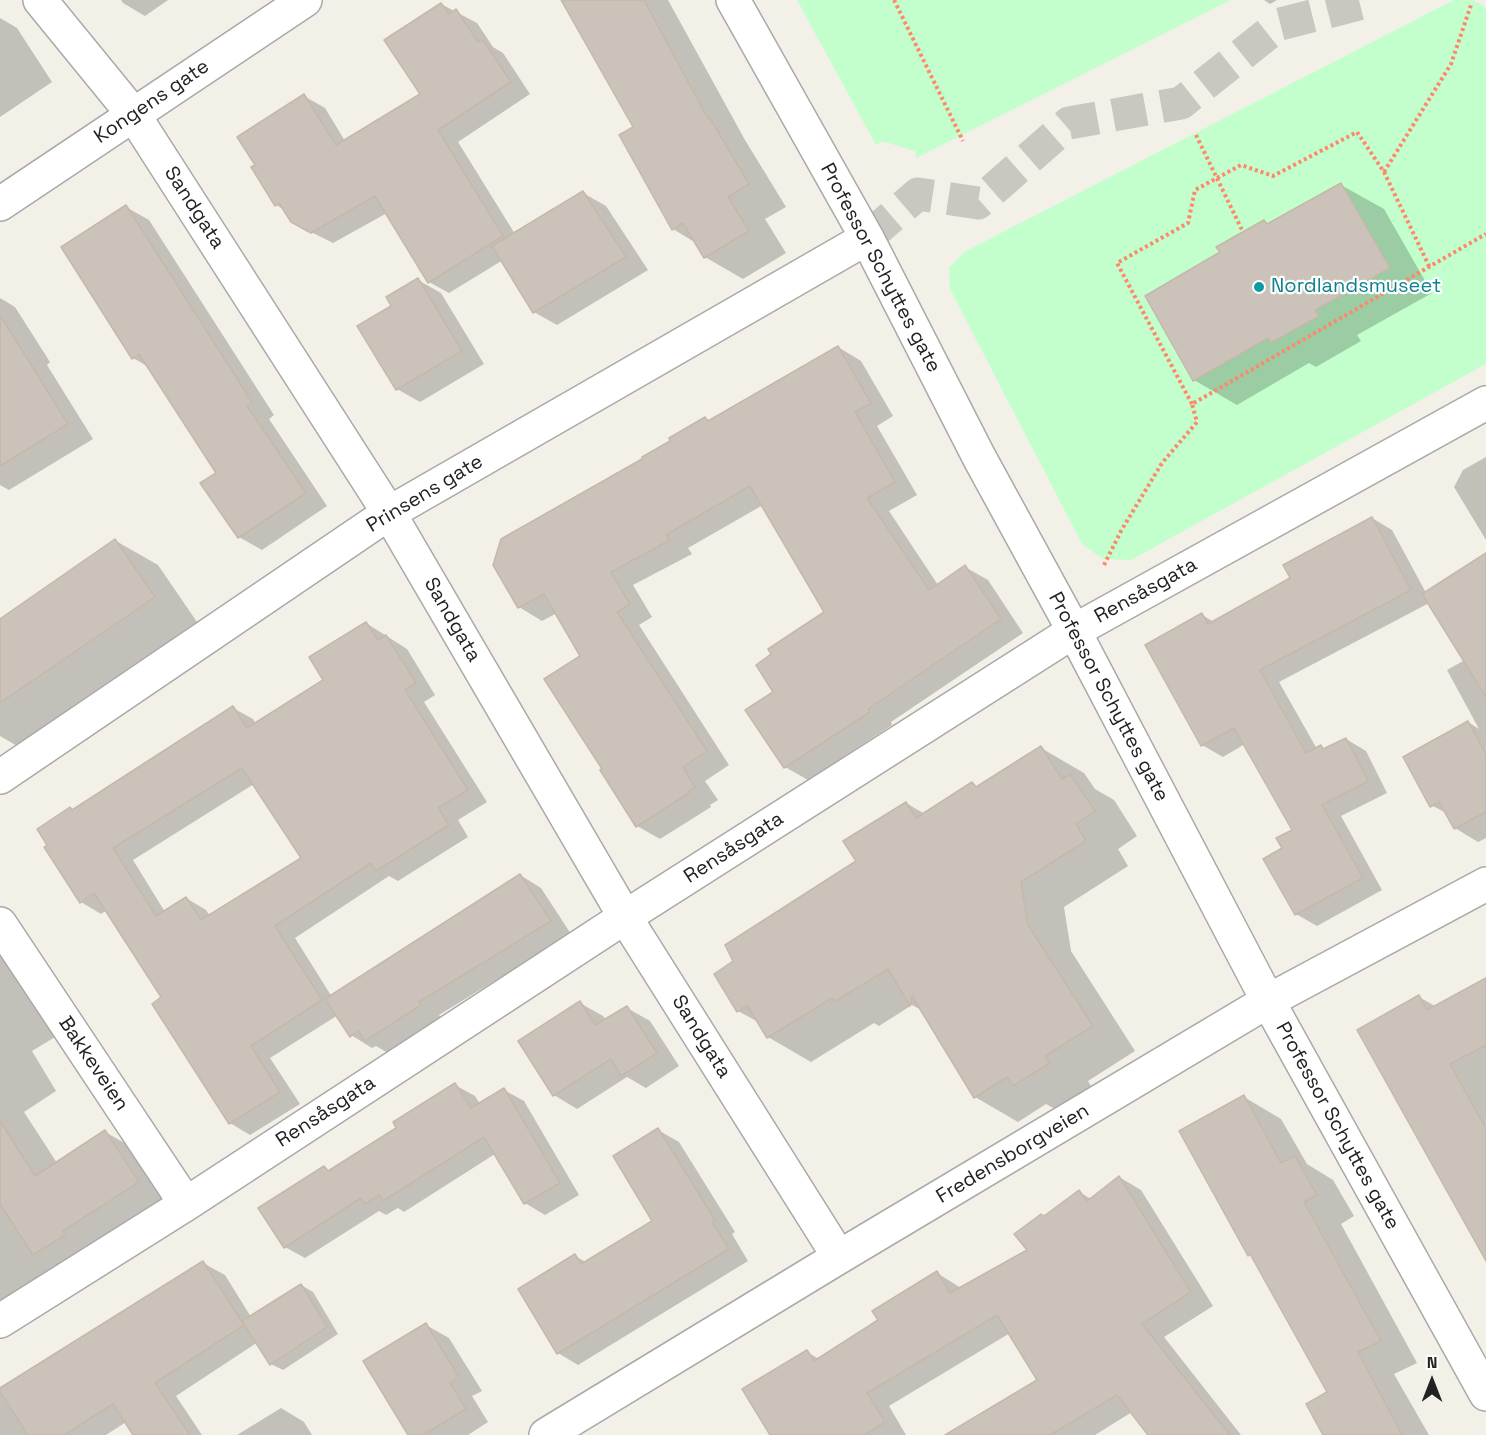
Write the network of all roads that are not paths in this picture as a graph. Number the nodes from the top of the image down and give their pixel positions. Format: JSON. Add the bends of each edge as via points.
{"nodes":[{"id":1,"x":40,"y":0,"type":"edge"},
{"id":2,"x":305,"y":0,"type":"edge"},
{"id":3,"x":733,"y":0,"type":"edge"},
{"id":4,"x":134,"y":114,"type":"junction"},
{"id":5,"x":0,"y":204,"type":"edge"},
{"id":6,"x":867,"y":238,"type":"junction"},
{"id":7,"x":1486,"y":404,"type":"edge"},
{"id":8,"x":389,"y":513,"type":"junction"},
{"id":9,"x":1074,"y":631,"type":"junction"},
{"id":10,"x":0,"y":777,"type":"edge"},
{"id":11,"x":1486,"y":884,"type":"edge"},
{"id":12,"x":625,"y":917,"type":"junction"},
{"id":13,"x":0,"y":924,"type":"edge"},
{"id":14,"x":1268,"y":1001,"type":"junction"},
{"id":15,"x":186,"y":1203,"type":"junction"},
{"id":16,"x":839,"y":1257,"type":"junction"},
{"id":17,"x":0,"y":1321,"type":"edge"},
{"id":18,"x":1486,"y":1394,"type":"edge"},
{"id":19,"x":546,"y":1435,"type":"edge"}],
"edges":[{"from":1,"to":4,"type":"street","name":"Sandgata"},
{"from":2,"to":4,"type":"street","name":"Kongens gate"},
{"from":3,"to":6,"type":"street","name":"Professor Schyttes gate"},
{"from":4,"to":5,"type":"street","name":"Kongens gate"},
{"from":4,"to":8,"type":"street","name":"Sandgata"},
{"from":6,"to":8,"type":"street","name":"Prinsens gate"},
{"from":6,"to":9,"type":"street","name":"Professor Schyttes gate"},
{"from":7,"to":9,"type":"street","name":"Rensåsgata"},
{"from":8,"to":10,"type":"street","name":"Prinsens gate"},
{"from":8,"to":12,"type":"street","name":"Sandgata"},
{"from":9,"to":12,"type":"street","name":"Rensåsgata"},
{"from":9,"to":14,"type":"street","name":"Professor Schyttes gate"},
{"from":11,"to":14,"type":"street","name":"Fredensborgveien"},
{"from":12,"to":15,"type":"street","name":"Rensåsgata"},
{"from":12,"to":16,"type":"street","name":"Sandgata"},
{"from":13,"to":15,"type":"street","name":"Bakkeveien"},
{"from":14,"to":16,"type":"street","name":"Fredensborgveien"},
{"from":14,"to":18,"type":"street","name":"Professor Schyttes gate"},
{"from":15,"to":17,"type":"street","name":"Rensåsgata"},
{"from":16,"to":19,"type":"street","name":"Fredensborgveien"}]}
